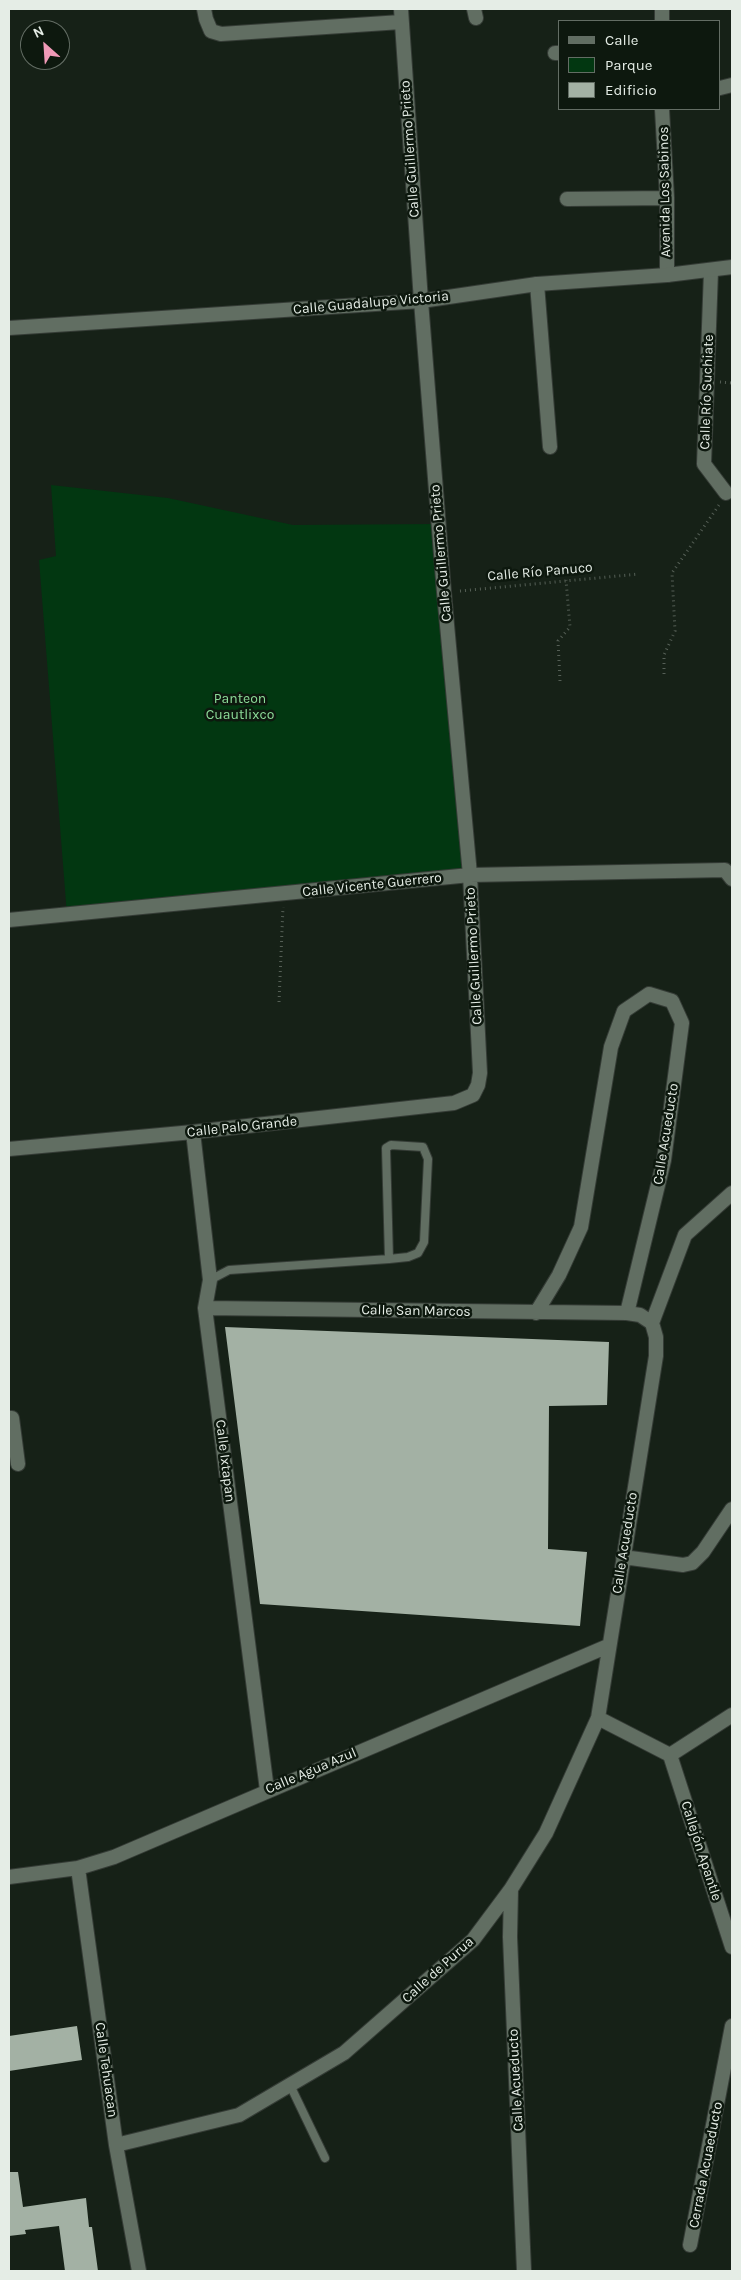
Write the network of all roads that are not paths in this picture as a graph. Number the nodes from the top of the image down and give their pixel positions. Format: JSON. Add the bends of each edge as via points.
{"nodes":[{"id":1,"x":204,"y":9,"type":"edge"},
{"id":2,"x":401,"y":15,"type":"edge"},
{"id":3,"x":662,"y":110,"type":"edge"},
{"id":4,"x":667,"y":198,"type":"junction"},
{"id":5,"x":567,"y":199,"type":"dead end"},
{"id":6,"x":732,"y":267,"type":"edge"},
{"id":7,"x":711,"y":270,"type":"junction"},
{"id":8,"x":667,"y":275,"type":"junction"},
{"id":9,"x":537,"y":284,"type":"junction"},
{"id":10,"x":421,"y":301,"type":"junction"},
{"id":11,"x":9,"y":328,"type":"edge"},
{"id":12,"x":550,"y":447,"type":"dead end"},
{"id":13,"x":726,"y":493,"type":"road end"},
{"id":14,"x":470,"y":875,"type":"junction"},
{"id":15,"x":732,"y":879,"type":"edge"},
{"id":16,"x":9,"y":920,"type":"edge"},
{"id":17,"x":473,"y":1095,"type":"joint"},
{"id":18,"x":193,"y":1132,"type":"junction"},
{"id":19,"x":9,"y":1149,"type":"edge"},
{"id":20,"x":732,"y":1193,"type":"edge"},
{"id":21,"x":389,"y":1259,"type":"junction"},
{"id":22,"x":210,"y":1280,"type":"junction"},
{"id":23,"x":205,"y":1308,"type":"junction"},
{"id":24,"x":536,"y":1313,"type":"junction"},
{"id":25,"x":626,"y":1313,"type":"junction"},
{"id":26,"x":652,"y":1323,"type":"junction"},
{"id":27,"x":9,"y":1418,"type":"edge"},
{"id":28,"x":18,"y":1464,"type":"dead end"},
{"id":29,"x":732,"y":1509,"type":"edge"},
{"id":30,"x":623,"y":1557,"type":"junction"},
{"id":31,"x":608,"y":1646,"type":"junction"},
{"id":32,"x":732,"y":1715,"type":"edge"},
{"id":33,"x":598,"y":1718,"type":"junction"},
{"id":34,"x":670,"y":1755,"type":"junction"},
{"id":35,"x":267,"y":1790,"type":"junction"},
{"id":36,"x":78,"y":1868,"type":"junction"},
{"id":37,"x":9,"y":1877,"type":"edge"},
{"id":38,"x":511,"y":1889,"type":"junction"},
{"id":39,"x":732,"y":1947,"type":"edge"},
{"id":40,"x":732,"y":2026,"type":"edge"},
{"id":41,"x":290,"y":2085,"type":"junction"},
{"id":42,"x":116,"y":2145,"type":"junction"},
{"id":43,"x":325,"y":2158,"type":"dead end"},
{"id":44,"x":690,"y":2245,"type":"dead end"},
{"id":45,"x":139,"y":2271,"type":"edge"},
{"id":46,"x":524,"y":2271,"type":"edge"}],
"edges":[{"from":1,"to":2,"type":"street","via":[[211,31],[221,34]]},
{"from":2,"to":10,"type":"street","name":"Calle Guillermo Prieto"},
{"from":3,"to":4,"type":"street","name":"Avenida Los Sabinos"},
{"from":4,"to":5,"type":"street"},
{"from":4,"to":8,"type":"street","name":"Avenida Los Sabinos"},
{"from":6,"to":7,"type":"street","name":"Calle Guadalupe Victoria"},
{"from":7,"to":8,"type":"street","name":"Calle Guadalupe Victoria"},
{"from":7,"to":13,"type":"street","name":"Calle Río Suchiate","via":[[704,464]]},
{"from":8,"to":9,"type":"street","name":"Calle Guadalupe Victoria"},
{"from":9,"to":10,"type":"street","name":"Calle Guadalupe Victoria"},
{"from":9,"to":12,"type":"street"},
{"from":10,"to":11,"type":"street","name":"Calle Guadalupe Victoria"},
{"from":10,"to":14,"type":"street","name":"Calle Guillermo Prieto"},
{"from":14,"to":15,"type":"street","name":"Calle Vicente Guerrero","via":[[725,870]]},
{"from":14,"to":16,"type":"street","name":"Calle Vicente Guerrero"},
{"from":14,"to":17,"type":"street","name":"Calle Guillermo Prieto","via":[[480,1073]]},
{"from":17,"to":18,"type":"street","name":"Calle Palo Grande","via":[[454,1103]]},
{"from":18,"to":19,"type":"street","name":"Calle Palo Grande"},
{"from":18,"to":22,"type":"street","name":"Calle Ixtapan"},
{"from":20,"to":26,"type":"street","via":[[685,1235]]},
{"from":21,"to":21,"type":"lane","via":[[386,1148],[392,1144],[423,1147],[428,1159],[424,1242],[418,1253]]},
{"from":21,"to":22,"type":"lane","via":[[229,1270]]},
{"from":22,"to":23,"type":"street","name":"Calle Ixtapan"},
{"from":23,"to":24,"type":"street","name":"Calle San Marcos"},
{"from":23,"to":35,"type":"street","name":"Calle Ixtapan"},
{"from":24,"to":25,"type":"street","name":"Calle San Marcos"},
{"from":24,"to":25,"type":"street","name":"Calle Acueducto","via":[[559,1275],[581,1227],[611,1046],[624,1011],[649,994],[672,1002],[682,1023],[664,1160]]},
{"from":25,"to":26,"type":"street","via":[[640,1315]]},
{"from":26,"to":30,"type":"street","name":"Calle Acueducto","via":[[656,1356]]},
{"from":27,"to":28,"type":"street","via":[[12,1418]]},
{"from":29,"to":30,"type":"street","via":[[692,1563],[684,1565]]},
{"from":30,"to":31,"type":"street","name":"Calle Acueducto"},
{"from":31,"to":33,"type":"street","name":"Calle de Purua"},
{"from":31,"to":35,"type":"street","name":"Calle Agua Azul"},
{"from":32,"to":34,"type":"street"},
{"from":33,"to":34,"type":"street"},
{"from":33,"to":38,"type":"street","name":"Calle de Purua","via":[[546,1833]]},
{"from":34,"to":39,"type":"street","name":"Callejón Apantle"},
{"from":35,"to":36,"type":"street","name":"Calle Agua Azul","via":[[114,1856]]},
{"from":36,"to":37,"type":"street","name":"Calle Agua Azul"},
{"from":36,"to":42,"type":"street","name":"Calle Tehuacan"},
{"from":38,"to":41,"type":"street","name":"Calle de Purua","via":[[473,1940],[344,2053]]},
{"from":38,"to":46,"type":"street","name":"Calle Acueducto","via":[[510,1938]]},
{"from":40,"to":44,"type":"street","name":"Cerrada Acuaeducto"},
{"from":41,"to":42,"type":"street","name":"Calle de Purua","via":[[239,2115]]},
{"from":41,"to":43,"type":"lane"},
{"from":42,"to":45,"type":"street","name":"Calle Tehuacan"}]}
